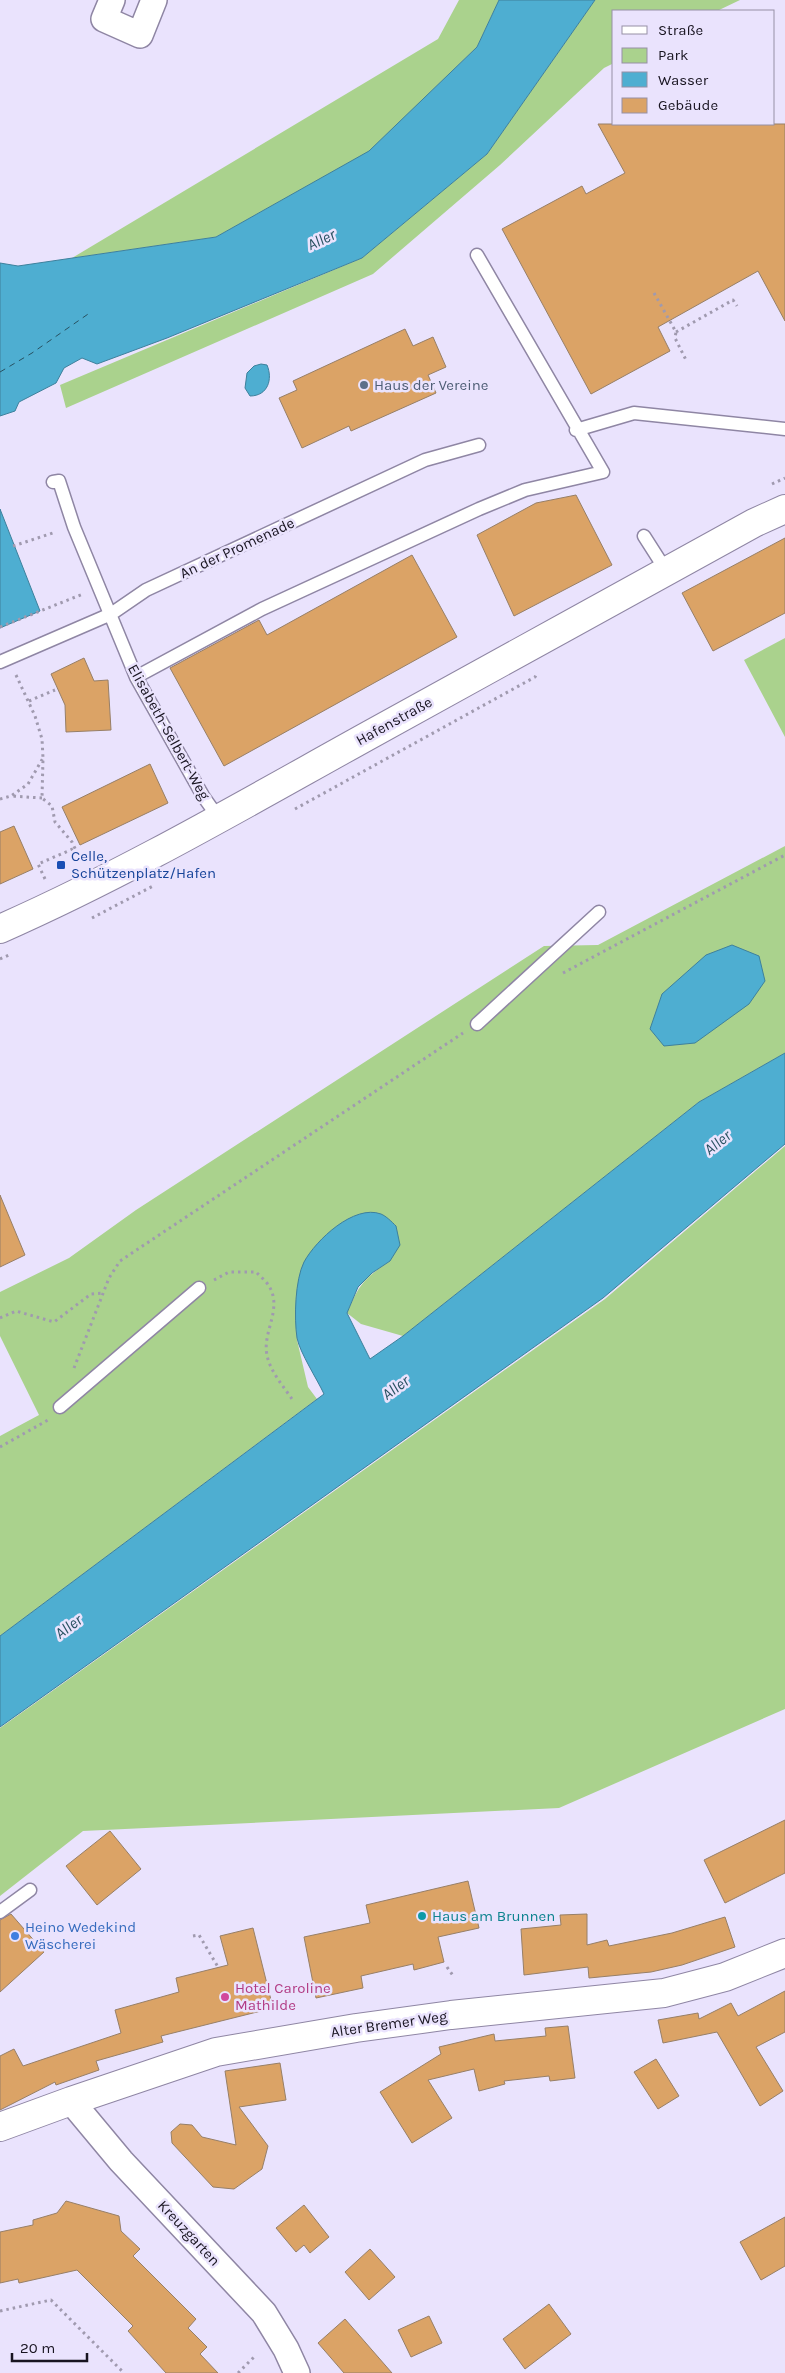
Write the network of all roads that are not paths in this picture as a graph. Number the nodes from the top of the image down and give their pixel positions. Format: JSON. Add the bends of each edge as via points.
{"nodes":[{"id":1,"x":112,"y":0,"type":"edge"},
{"id":2,"x":154,"y":0,"type":"edge"},
{"id":3,"x":477,"y":255,"type":"dead end"},
{"id":4,"x":785,"y":428,"type":"edge"},
{"id":5,"x":576,"y":430,"type":"junction"},
{"id":6,"x":479,"y":445,"type":"dead end"},
{"id":7,"x":53,"y":482,"type":"dead end"},
{"id":8,"x":785,"y":508,"type":"edge"},
{"id":9,"x":644,"y":536,"type":"dead end"},
{"id":10,"x":667,"y":572,"type":"junction"},
{"id":11,"x":111,"y":614,"type":"junction"},
{"id":12,"x":0,"y":662,"type":"edge"},
{"id":13,"x":136,"y":677,"type":"junction"},
{"id":14,"x":220,"y":820,"type":"junction"},
{"id":15,"x":599,"y":912,"type":"dead end"},
{"id":16,"x":0,"y":929,"type":"edge"},
{"id":17,"x":477,"y":1024,"type":"road end"},
{"id":18,"x":199,"y":1288,"type":"road end"},
{"id":19,"x":60,"y":1407,"type":"road end"},
{"id":20,"x":30,"y":1890,"type":"dead end"},
{"id":21,"x":0,"y":1912,"type":"edge"},
{"id":22,"x":785,"y":1953,"type":"edge"},
{"id":23,"x":71,"y":2100,"type":"junction"},
{"id":24,"x":0,"y":2127,"type":"edge"},
{"id":25,"x":297,"y":2373,"type":"edge"}],
"edges":[{"from":1,"to":2,"type":"street","via":[[104,19],[140,34]]},
{"from":3,"to":5,"type":"lane"},
{"from":4,"to":5,"type":"lane","via":[[634,413]]},
{"from":5,"to":13,"type":"lane","via":[[603,472],[525,490],[479,509],[262,608]]},
{"from":6,"to":11,"type":"lane","name":"An der Promenade","via":[[426,460],[146,590]]},
{"from":7,"to":11,"type":"lane","name":"Elisabeth-Selbert-Weg","via":[[59,481],[74,527]]},
{"from":8,"to":10,"type":"street","name":"Hafenstraße"},
{"from":9,"to":10,"type":"lane"},
{"from":10,"to":14,"type":"street","name":"Hafenstraße","via":[[371,733]]},
{"from":11,"to":12,"type":"lane","name":"An der Promenade"},
{"from":11,"to":13,"type":"lane","name":"Elisabeth-Selbert-Weg"},
{"from":13,"to":14,"type":"lane","name":"Elisabeth-Selbert-Weg","via":[[203,796]]},
{"from":14,"to":16,"type":"street","name":"Hafenstraße","via":[[93,886]]},
{"from":15,"to":17,"type":"lane"},
{"from":18,"to":19,"type":"lane"},
{"from":20,"to":21,"type":"lane"},
{"from":22,"to":23,"type":"street","name":"Alter Bremer Weg","via":[[725,1977],[664,1993],[451,2015],[216,2052]]},
{"from":23,"to":24,"type":"street","name":"Alter Bremer Weg"},
{"from":23,"to":25,"type":"street","name":"Kreuzgarten","via":[[121,2161],[264,2313]]}]}
